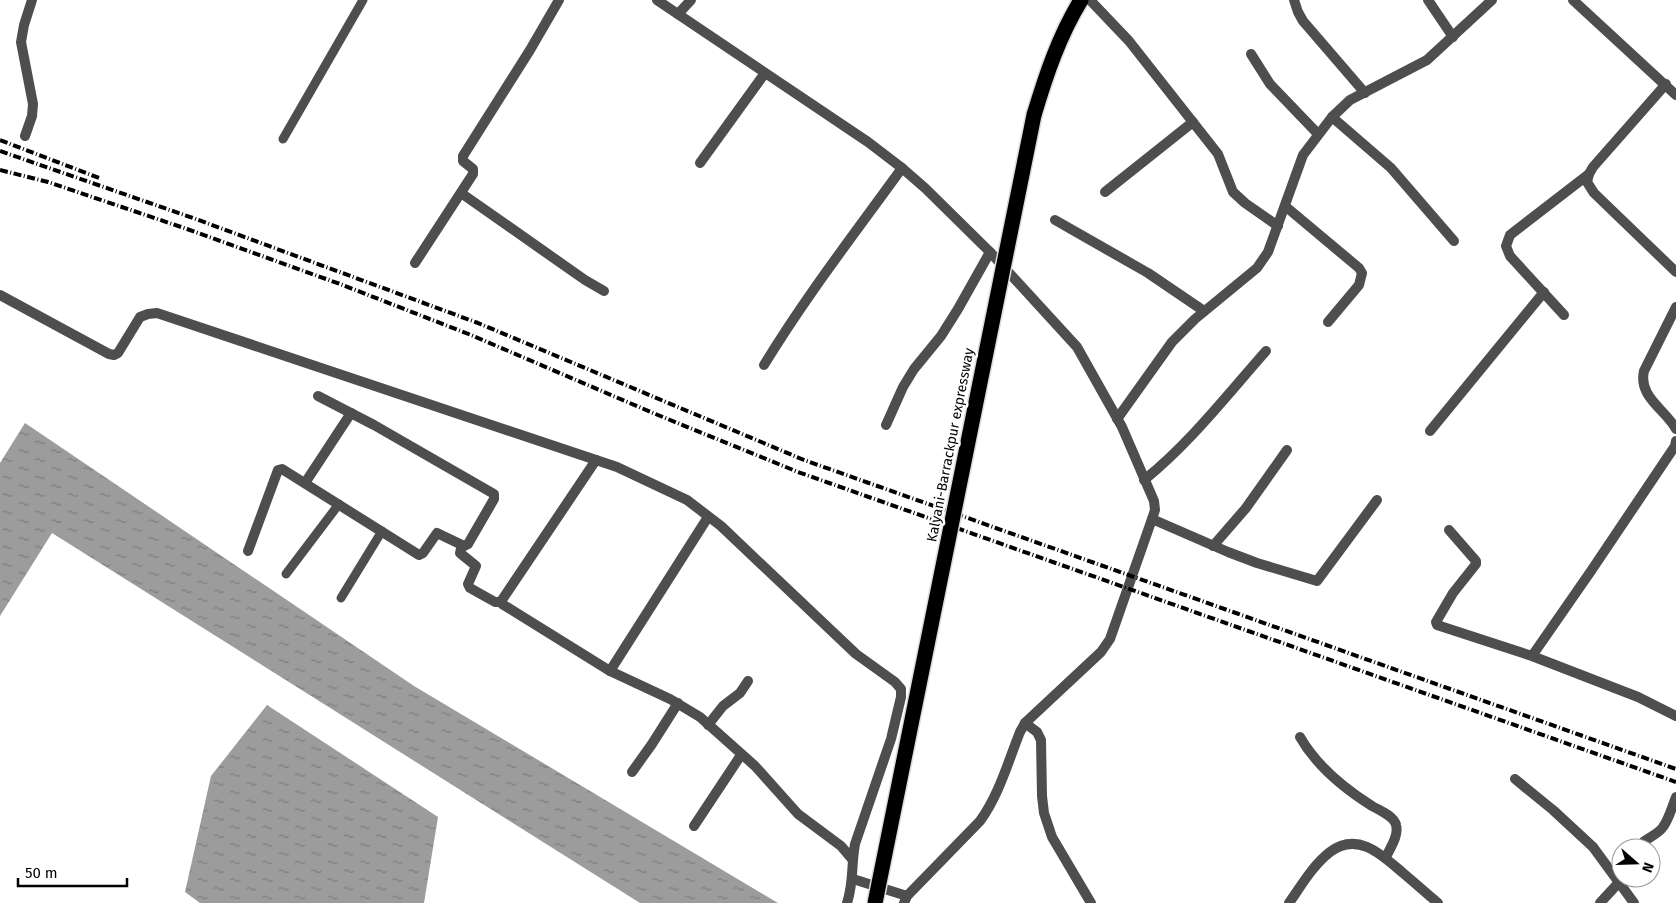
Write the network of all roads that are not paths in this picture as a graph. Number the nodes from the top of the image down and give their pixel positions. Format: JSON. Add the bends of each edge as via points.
{"nodes":[{"id":1,"x":32,"y":0,"type":"edge"},
{"id":2,"x":363,"y":0,"type":"edge"},
{"id":3,"x":559,"y":0,"type":"edge"},
{"id":4,"x":657,"y":0,"type":"edge"},
{"id":5,"x":691,"y":0,"type":"edge"},
{"id":6,"x":1081,"y":0,"type":"edge"},
{"id":7,"x":1090,"y":0,"type":"edge"},
{"id":8,"x":1294,"y":0,"type":"edge"},
{"id":9,"x":1428,"y":0,"type":"edge"},
{"id":10,"x":1492,"y":0,"type":"edge"},
{"id":11,"x":1573,"y":0,"type":"edge"},
{"id":12,"x":678,"y":14,"type":"junction"},
{"id":13,"x":1453,"y":37,"type":"junction"},
{"id":14,"x":1250,"y":54,"type":"dead end"},
{"id":15,"x":765,"y":73,"type":"junction"},
{"id":16,"x":1666,"y":84,"type":"junction"},
{"id":17,"x":1365,"y":92,"type":"junction"},
{"id":18,"x":1676,"y":95,"type":"edge"},
{"id":19,"x":1332,"y":116,"type":"junction"},
{"id":20,"x":1193,"y":122,"type":"junction"},
{"id":21,"x":1318,"y":134,"type":"junction"},
{"id":22,"x":25,"y":136,"type":"dead end"},
{"id":23,"x":283,"y":139,"type":"dead end"},
{"id":24,"x":700,"y":163,"type":"dead end"},
{"id":25,"x":902,"y":168,"type":"junction"},
{"id":26,"x":1589,"y":174,"type":"junction"},
{"id":27,"x":1105,"y":192,"type":"dead end"},
{"id":28,"x":461,"y":193,"type":"junction"},
{"id":29,"x":1285,"y":206,"type":"junction"},
{"id":30,"x":1055,"y":220,"type":"dead end"},
{"id":31,"x":1278,"y":226,"type":"junction"},
{"id":32,"x":1454,"y":241,"type":"dead end"},
{"id":33,"x":990,"y":252,"type":"junction"},
{"id":34,"x":415,"y":263,"type":"dead end"},
{"id":35,"x":1676,"y":272,"type":"edge"},
{"id":36,"x":604,"y":291,"type":"dead end"},
{"id":37,"x":1544,"y":292,"type":"junction"},
{"id":38,"x":0,"y":295,"type":"edge"},
{"id":39,"x":1676,"y":307,"type":"edge"},
{"id":40,"x":1204,"y":311,"type":"junction"},
{"id":41,"x":1564,"y":315,"type":"dead end"},
{"id":42,"x":1328,"y":322,"type":"dead end"},
{"id":43,"x":1266,"y":351,"type":"dead end"},
{"id":44,"x":764,"y":365,"type":"dead end"},
{"id":45,"x":318,"y":396,"type":"dead end"},
{"id":46,"x":352,"y":413,"type":"junction"},
{"id":47,"x":1117,"y":419,"type":"junction"},
{"id":48,"x":886,"y":425,"type":"dead end"},
{"id":49,"x":1676,"y":429,"type":"edge"},
{"id":50,"x":1430,"y":431,"type":"dead end"},
{"id":51,"x":1676,"y":441,"type":"edge"},
{"id":52,"x":1287,"y":450,"type":"dead end"},
{"id":53,"x":596,"y":460,"type":"junction"},
{"id":54,"x":1144,"y":480,"type":"junction"},
{"id":55,"x":305,"y":483,"type":"junction"},
{"id":56,"x":1377,"y":500,"type":"dead end"},
{"id":57,"x":338,"y":504,"type":"junction"},
{"id":58,"x":708,"y":517,"type":"junction"},
{"id":59,"x":1152,"y":519,"type":"junction"},
{"id":60,"x":1449,"y":530,"type":"dead end"},
{"id":61,"x":382,"y":531,"type":"junction"},
{"id":62,"x":462,"y":546,"type":"junction"},
{"id":63,"x":1213,"y":546,"type":"junction"},
{"id":64,"x":248,"y":551,"type":"dead end"},
{"id":65,"x":286,"y":574,"type":"dead end"},
{"id":66,"x":341,"y":598,"type":"dead end"},
{"id":67,"x":502,"y":602,"type":"junction"},
{"id":68,"x":1532,"y":656,"type":"junction"},
{"id":69,"x":610,"y":671,"type":"junction"},
{"id":70,"x":748,"y":681,"type":"dead end"},
{"id":71,"x":678,"y":703,"type":"junction"},
{"id":72,"x":1676,"y":716,"type":"edge"},
{"id":73,"x":1025,"y":723,"type":"junction"},
{"id":74,"x":708,"y":725,"type":"junction"},
{"id":75,"x":1300,"y":737,"type":"dead end"},
{"id":76,"x":742,"y":754,"type":"junction"},
{"id":77,"x":632,"y":772,"type":"dead end"},
{"id":78,"x":1515,"y":780,"type":"dead end"},
{"id":79,"x":1676,"y":797,"type":"edge"},
{"id":80,"x":694,"y":826,"type":"dead end"},
{"id":81,"x":1650,"y":838,"type":"edge"},
{"id":82,"x":1386,"y":858,"type":"junction"},
{"id":83,"x":852,"y":859,"type":"junction"},
{"id":84,"x":1611,"y":868,"type":"edge"},
{"id":85,"x":853,"y":879,"type":"junction"},
{"id":86,"x":1615,"y":888,"type":"edge"},
{"id":87,"x":1626,"y":888,"type":"edge"},
{"id":88,"x":905,"y":899,"type":"edge"},
{"id":89,"x":847,"y":903,"type":"edge"},
{"id":90,"x":875,"y":903,"type":"edge"},
{"id":91,"x":1091,"y":903,"type":"edge"},
{"id":92,"x":1289,"y":903,"type":"edge"},
{"id":93,"x":1438,"y":903,"type":"edge"},
{"id":94,"x":1600,"y":903,"type":"edge"},
{"id":95,"x":1634,"y":903,"type":"edge"}],
"edges":[{"from":1,"to":22,"type":"street","via":[[21,42],[33,104]]},
{"from":2,"to":23,"type":"lane"},
{"from":3,"to":28,"type":"street","via":[[463,156],[463,161],[474,172]]},
{"from":4,"to":12,"type":"street"},
{"from":5,"to":12,"type":"street"},
{"from":6,"to":90,"type":"highway","name":"Kalyani-Barrackpur expressway","bridge":true,"via":[[1046,72],[1034,115]]},
{"from":7,"to":20,"type":"street","via":[[1129,41]]},
{"from":8,"to":17,"type":"street","via":[[1303,20]]},
{"from":9,"to":13,"type":"street"},
{"from":10,"to":13,"type":"street"},
{"from":11,"to":16,"type":"street"},
{"from":12,"to":15,"type":"street"},
{"from":13,"to":17,"type":"street","via":[[1427,60]]},
{"from":14,"to":21,"type":"street","via":[[1270,84]]},
{"from":15,"to":24,"type":"street"},
{"from":15,"to":25,"type":"street"},
{"from":16,"to":18,"type":"street"},
{"from":16,"to":26,"type":"street"},
{"from":17,"to":19,"type":"street"},
{"from":19,"to":21,"type":"street"},
{"from":19,"to":32,"type":"street","via":[[1391,168]]},
{"from":20,"to":27,"type":"street"},
{"from":20,"to":31,"type":"street","via":[[1218,154],[1233,192]]},
{"from":21,"to":29,"type":"street","via":[[1303,155]]},
{"from":25,"to":33,"type":"street"},
{"from":25,"to":44,"type":"street","via":[[818,282]]},
{"from":26,"to":35,"type":"street","via":[[1587,182],[1594,193]]},
{"from":26,"to":37,"type":"street","via":[[1510,235],[1508,240],[1506,246],[1510,256]]},
{"from":28,"to":34,"type":"street"},
{"from":28,"to":36,"type":"street"},
{"from":29,"to":31,"type":"street"},
{"from":29,"to":42,"type":"street","via":[[1362,273],[1359,285]]},
{"from":30,"to":40,"type":"street","via":[[1148,273]]},
{"from":31,"to":40,"type":"street","via":[[1268,252],[1256,268]]},
{"from":33,"to":47,"type":"street","via":[[1077,347]]},
{"from":33,"to":48,"type":"street","via":[[941,336],[902,387]]},
{"from":37,"to":41,"type":"street"},
{"from":37,"to":50,"type":"street"},
{"from":38,"to":53,"type":"street","via":[[109,354],[118,353],[140,317],[157,313]]},
{"from":39,"to":49,"type":"street","via":[[1642,380],[1649,396]]},
{"from":40,"to":47,"type":"street","via":[[1172,342]]},
{"from":43,"to":54,"type":"street","via":[[1182,447]]},
{"from":45,"to":46,"type":"street"},
{"from":46,"to":55,"type":"street"},
{"from":46,"to":62,"type":"street","via":[[494,494],[468,544]]},
{"from":47,"to":54,"type":"street"},
{"from":51,"to":68,"type":"street"},
{"from":52,"to":63,"type":"street","via":[[1246,508]]},
{"from":53,"to":58,"type":"street","via":[[687,500]]},
{"from":53,"to":67,"type":"street"},
{"from":54,"to":59,"type":"street","via":[[1154,501]]},
{"from":55,"to":57,"type":"street"},
{"from":55,"to":64,"type":"street","via":[[282,469],[278,470]]},
{"from":56,"to":63,"type":"street","via":[[1317,582]]},
{"from":57,"to":61,"type":"street"},
{"from":57,"to":65,"type":"lane"},
{"from":58,"to":69,"type":"street"},
{"from":58,"to":83,"type":"street","via":[[856,654],[901,689],[902,697],[891,739]]},
{"from":59,"to":63,"type":"street"},
{"from":59,"to":73,"type":"street","via":[[1110,639],[1101,652]]},
{"from":60,"to":68,"type":"street","via":[[1476,564],[1453,593],[1436,623]]},
{"from":61,"to":62,"type":"street","via":[[419,555],[437,533]]},
{"from":61,"to":66,"type":"lane"},
{"from":62,"to":67,"type":"street","via":[[461,556],[476,566],[468,584],[470,588],[495,602]]},
{"from":67,"to":69,"type":"street"},
{"from":68,"to":72,"type":"street","via":[[1638,697]]},
{"from":69,"to":71,"type":"street"},
{"from":70,"to":74,"type":"street"},
{"from":71,"to":74,"type":"street"},
{"from":71,"to":77,"type":"street"},
{"from":73,"to":88,"type":"street","via":[[989,809]]},
{"from":73,"to":91,"type":"street","via":[[1037,732],[1041,740],[1042,796],[1052,837]]},
{"from":74,"to":76,"type":"street"},
{"from":75,"to":82,"type":"street","via":[[1308,751],[1328,771],[1363,800],[1393,819],[1396,833]]},
{"from":76,"to":80,"type":"street"},
{"from":76,"to":83,"type":"street","via":[[798,814],[841,846]]},
{"from":78,"to":84,"type":"street","via":[[1553,810]]},
{"from":79,"to":81,"type":"street","via":[[1664,827]]},
{"from":82,"to":92,"type":"street","via":[[1369,847],[1345,844],[1317,865]]},
{"from":82,"to":93,"type":"street"},
{"from":83,"to":85,"type":"street"},
{"from":85,"to":88,"type":"street"},
{"from":85,"to":89,"type":"street"},
{"from":86,"to":94,"type":"street"},
{"from":87,"to":95,"type":"street"}]}
